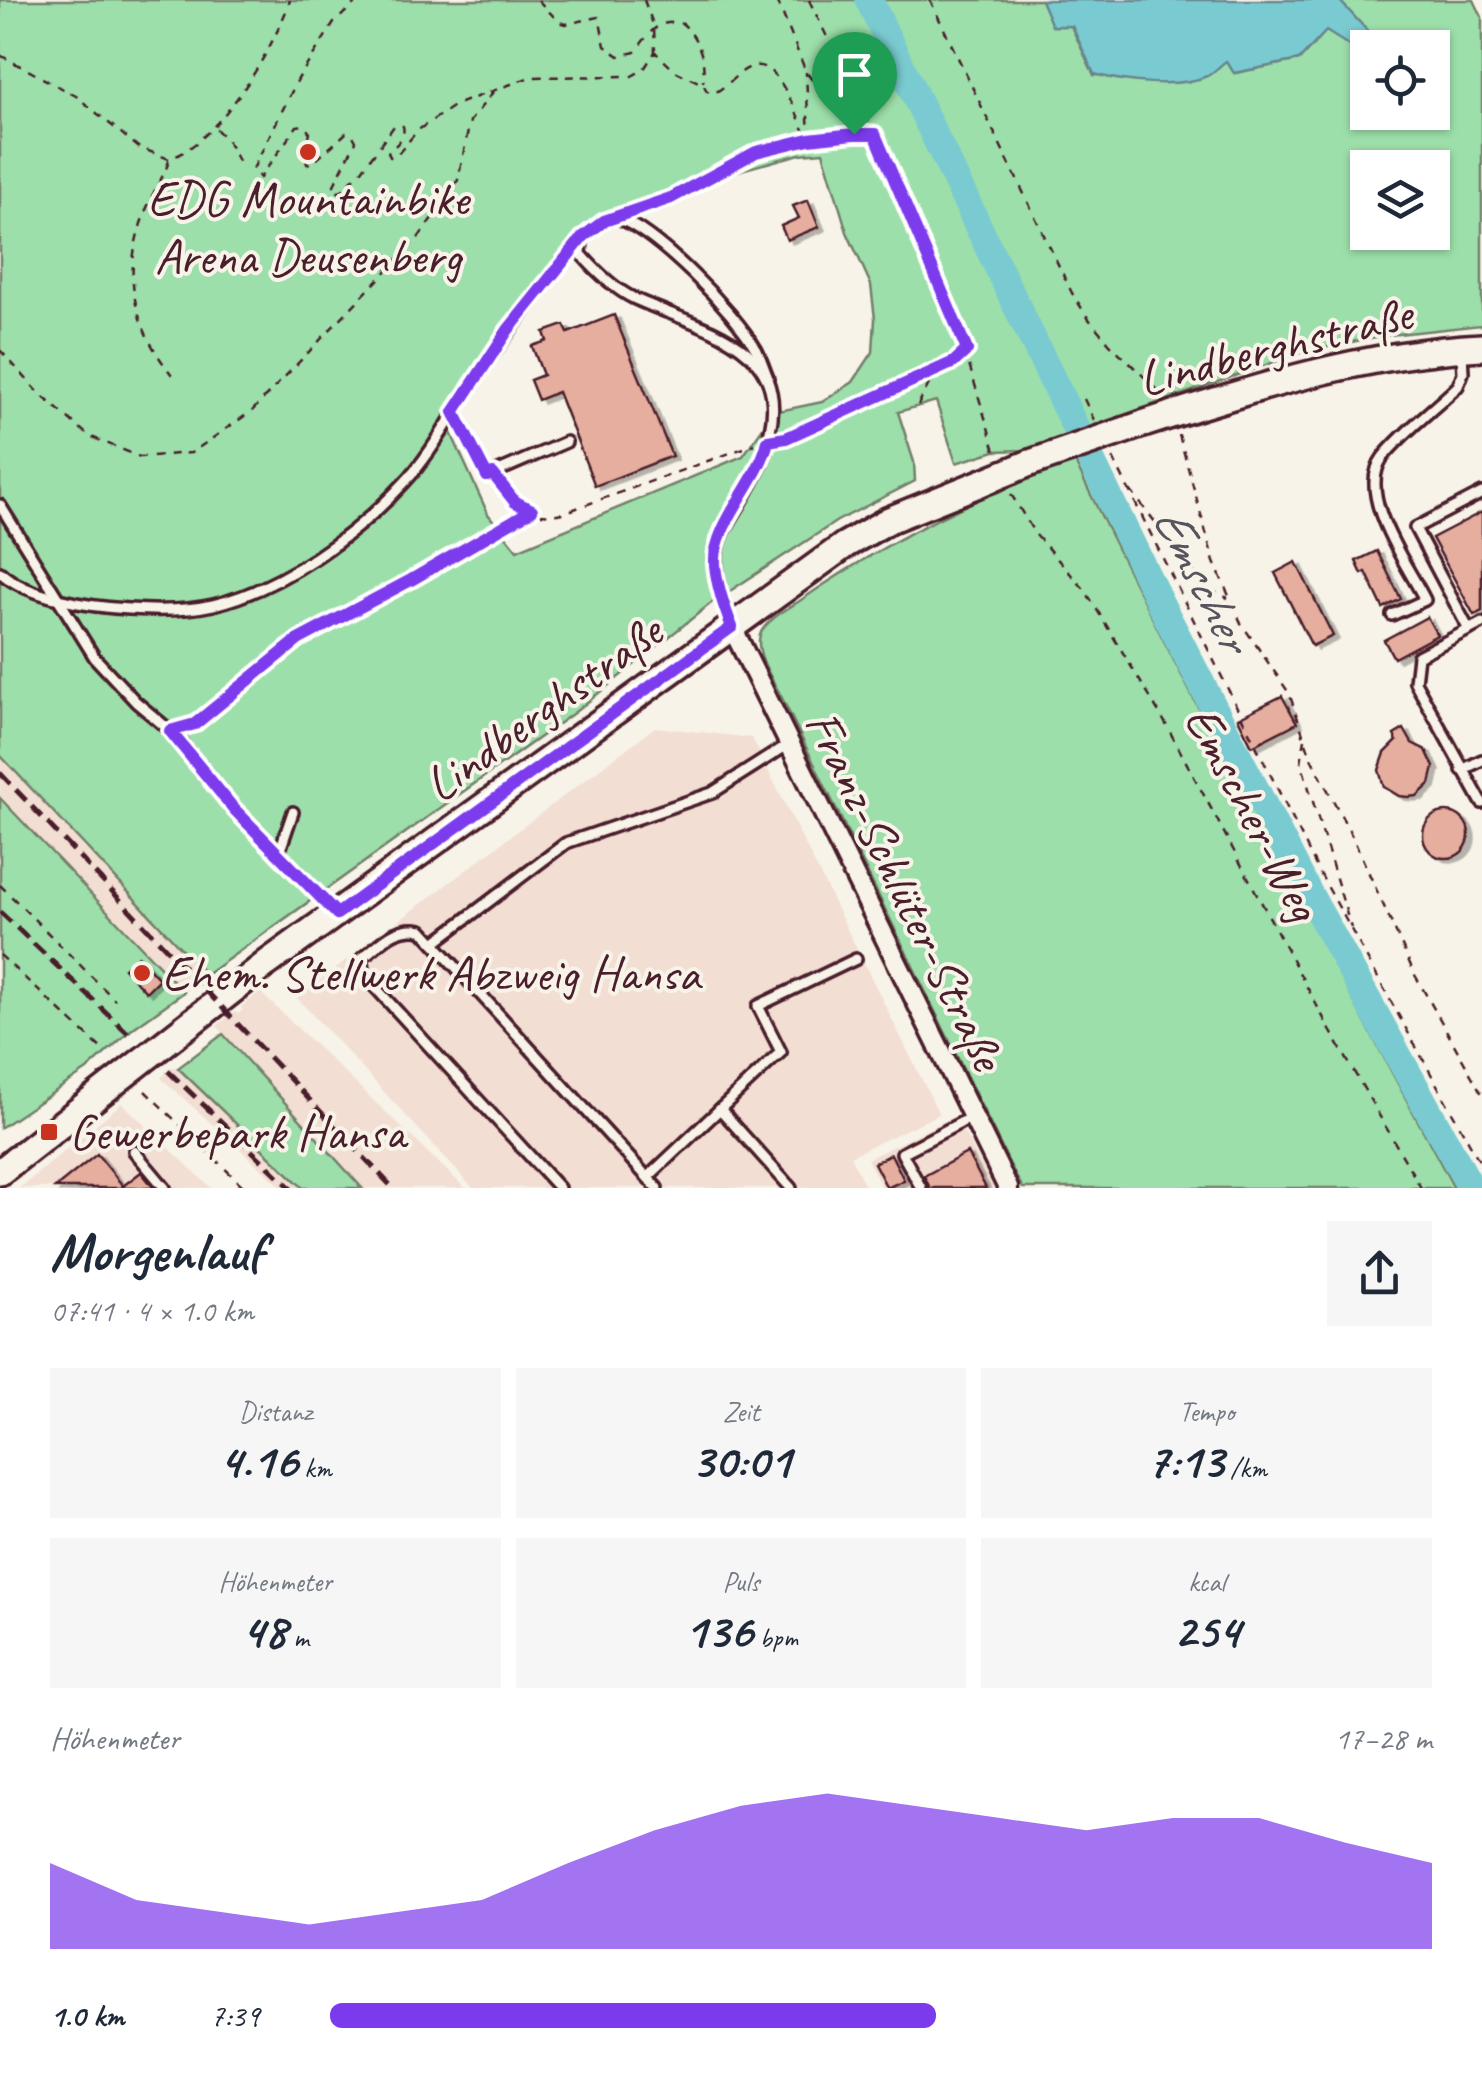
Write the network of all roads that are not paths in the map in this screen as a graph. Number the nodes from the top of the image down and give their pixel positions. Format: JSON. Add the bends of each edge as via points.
{"nodes":[{"id":1,"x":583,"y":237,"type":"junction"},
{"id":2,"x":1472,"y":348,"type":"edge"},
{"id":3,"x":768,"y":378,"type":"junction"},
{"id":4,"x":454,"y":412,"type":"junction"},
{"id":5,"x":566,"y":442,"type":"dead end"},
{"id":6,"x":1482,"y":493,"type":"edge"},
{"id":7,"x":0,"y":505,"type":"edge"},
{"id":8,"x":0,"y":572,"type":"edge"},
{"id":9,"x":55,"y":596,"type":"junction"},
{"id":10,"x":1392,"y":615,"type":"dead end"},
{"id":11,"x":1482,"y":623,"type":"edge"},
{"id":12,"x":732,"y":627,"type":"junction"},
{"id":13,"x":1469,"y":630,"type":"junction"},
{"id":14,"x":789,"y":744,"type":"junction"},
{"id":15,"x":1482,"y":760,"type":"edge"},
{"id":16,"x":1462,"y":770,"type":"junction"},
{"id":17,"x":1482,"y":803,"type":"edge"},
{"id":18,"x":293,"y":812,"type":"dead end"},
{"id":19,"x":279,"y":853,"type":"junction"},
{"id":20,"x":337,"y":914,"type":"junction"},
{"id":21,"x":434,"y":943,"type":"junction"},
{"id":22,"x":856,"y":960,"type":"dead end"},
{"id":23,"x":720,"y":1109,"type":"junction"},
{"id":24,"x":972,"y":1118,"type":"junction"},
{"id":25,"x":134,"y":1151,"type":"dead end"},
{"id":26,"x":0,"y":1172,"type":"edge"},
{"id":27,"x":648,"y":1178,"type":"junction"},
{"id":28,"x":165,"y":1188,"type":"edge"},
{"id":29,"x":559,"y":1188,"type":"edge"},
{"id":30,"x":657,"y":1188,"type":"edge"},
{"id":31,"x":792,"y":1188,"type":"edge"},
{"id":32,"x":921,"y":1188,"type":"edge"},
{"id":33,"x":1008,"y":1188,"type":"edge"}],
"edges":[{"from":1,"to":3,"type":"lane","via":[[581,254],[629,296],[708,328],[748,352]]},
{"from":1,"to":3,"type":"lane","via":[[616,217],[648,237],[690,272],[756,349]]},
{"from":1,"to":4,"type":"lane","via":[[508,330]]},
{"from":2,"to":10,"type":"lane","via":[[1458,386],[1383,457],[1372,483],[1424,600]]},
{"from":2,"to":12,"type":"main road","name":"Lindberghstraße","bridge":true,"via":[[1386,356],[1305,374],[1030,463],[860,536]]},
{"from":3,"to":12,"type":"lane","via":[[774,412],[764,460],[714,561]]},
{"from":4,"to":5,"type":"lane","via":[[487,476]]},
{"from":4,"to":9,"type":"lane","via":[[406,482],[348,533],[263,587],[213,605],[159,611]]},
{"from":6,"to":13,"type":"lane","via":[[1416,528]]},
{"from":7,"to":9,"type":"lane"},
{"from":8,"to":9,"type":"lane","via":[[20,589]]},
{"from":9,"to":19,"type":"lane","via":[[95,658]]},
{"from":11,"to":13,"type":"lane"},
{"from":12,"to":14,"type":"street","name":"Franz-Schlüter-Straße"},
{"from":12,"to":20,"type":"main road","name":"Lindberghstraße"},
{"from":13,"to":16,"type":"lane","via":[[1418,656],[1415,682]]},
{"from":14,"to":21,"type":"lane","via":[[712,792],[566,843]]},
{"from":14,"to":24,"type":"street","name":"Franz-Schlüter-Straße"},
{"from":15,"to":16,"type":"lane"},
{"from":16,"to":17,"type":"lane"},
{"from":18,"to":19,"type":"lane"},
{"from":19,"to":20,"type":"lane"},
{"from":20,"to":26,"type":"main road","name":"Lindberghstraße"},
{"from":21,"to":27,"type":"lane"},
{"from":21,"to":29,"type":"lane","via":[[422,930],[397,930],[362,958],[364,975]]},
{"from":22,"to":23,"type":"lane","via":[[758,1006],[781,1052]]},
{"from":23,"to":27,"type":"lane"},
{"from":23,"to":31,"type":"lane"},
{"from":24,"to":32,"type":"lane","via":[[902,1153]]},
{"from":24,"to":33,"type":"street","name":"Franz-Schlüter-Straße"},
{"from":25,"to":28,"type":"lane"},
{"from":27,"to":30,"type":"lane"}]}
